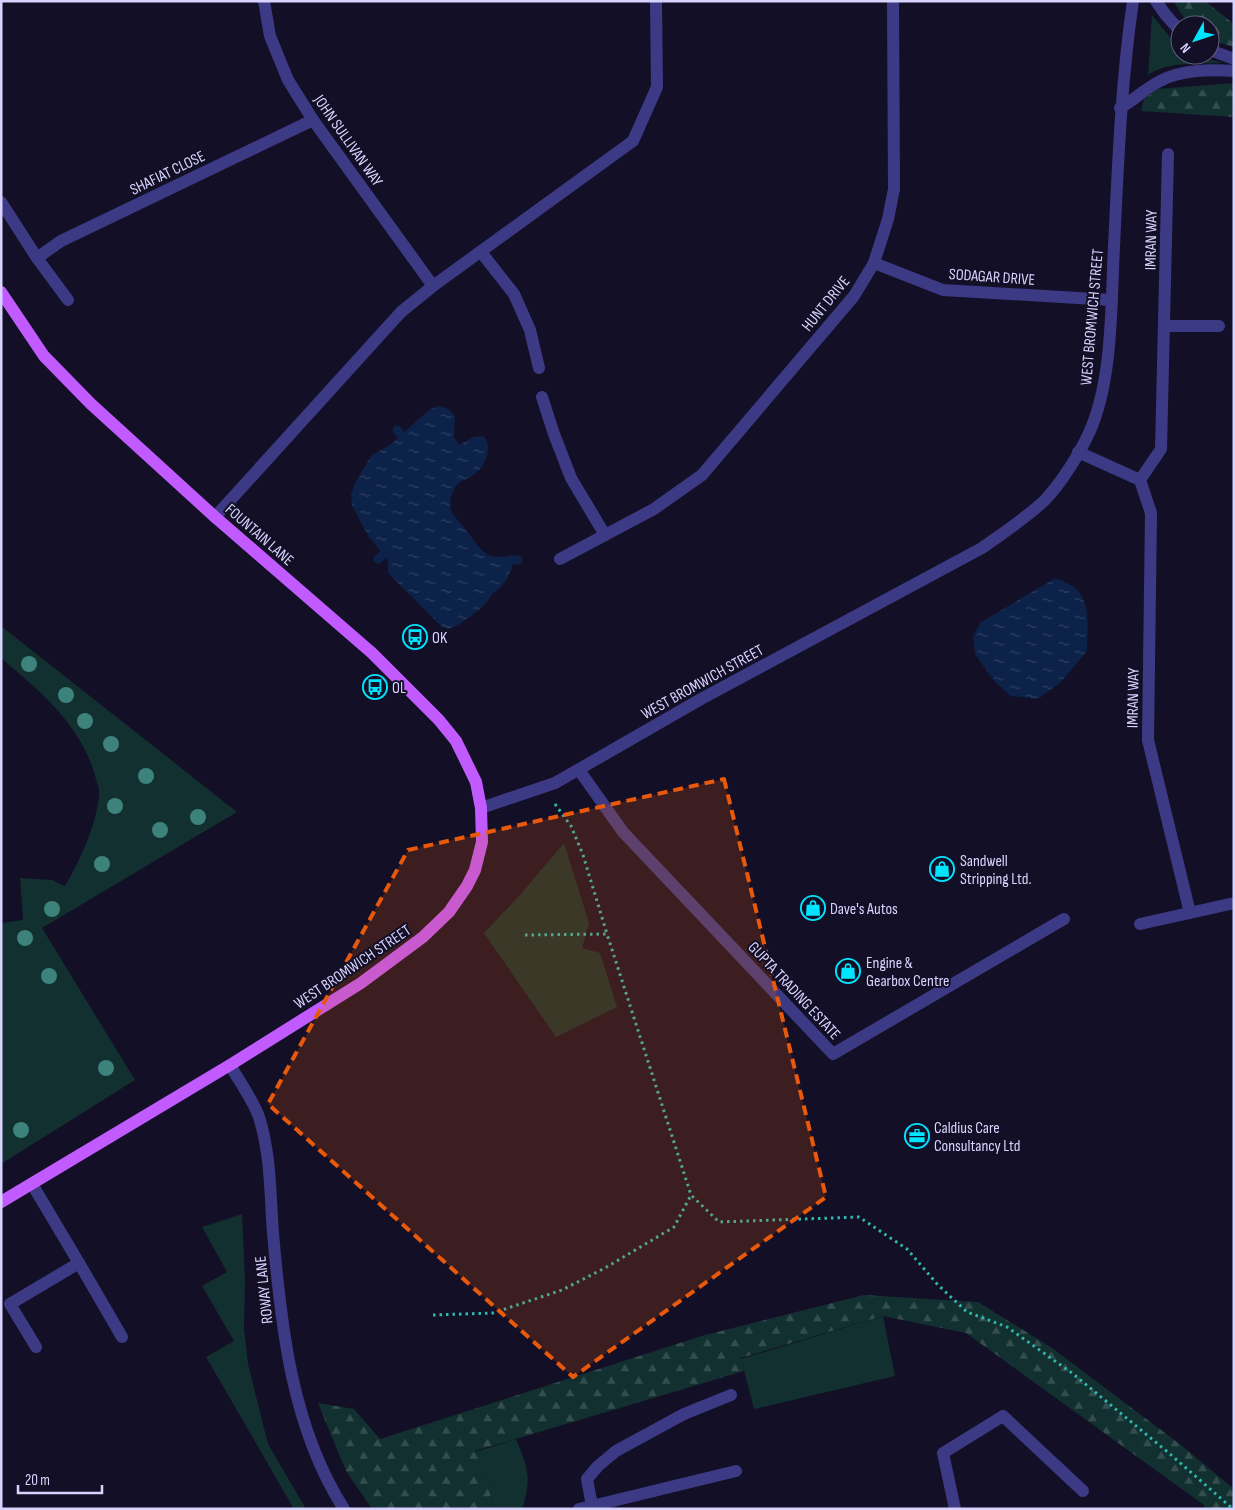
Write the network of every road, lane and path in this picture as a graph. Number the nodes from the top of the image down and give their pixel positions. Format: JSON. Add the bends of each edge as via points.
{"nodes":[{"id":1,"x":264,"y":1,"type":"edge"},
{"id":2,"x":656,"y":1,"type":"edge"},
{"id":3,"x":893,"y":1,"type":"edge"},
{"id":4,"x":1133,"y":1,"type":"edge"},
{"id":5,"x":1156,"y":1,"type":"edge"},
{"id":6,"x":1170,"y":20,"type":"edge"},
{"id":7,"x":1220,"y":54,"type":"edge"},
{"id":8,"x":1234,"y":59,"type":"edge"},
{"id":9,"x":1234,"y":71,"type":"edge"},
{"id":10,"x":1120,"y":108,"type":"junction"},
{"id":11,"x":313,"y":120,"type":"junction"},
{"id":12,"x":1168,"y":154,"type":"dead end"},
{"id":13,"x":1,"y":202,"type":"edge"},
{"id":14,"x":481,"y":252,"type":"junction"},
{"id":15,"x":37,"y":258,"type":"junction"},
{"id":16,"x":874,"y":263,"type":"junction"},
{"id":17,"x":433,"y":286,"type":"junction"},
{"id":18,"x":1,"y":292,"type":"edge"},
{"id":19,"x":68,"y":300,"type":"dead end"},
{"id":20,"x":1111,"y":300,"type":"junction"},
{"id":21,"x":1164,"y":326,"type":"junction"},
{"id":22,"x":1218,"y":326,"type":"dead end"},
{"id":23,"x":539,"y":368,"type":"dead end"},
{"id":24,"x":542,"y":397,"type":"dead end"},
{"id":25,"x":1078,"y":452,"type":"junction"},
{"id":26,"x":1140,"y":480,"type":"junction"},
{"id":27,"x":215,"y":517,"type":"junction"},
{"id":28,"x":605,"y":535,"type":"junction"},
{"id":29,"x":560,"y":559,"type":"dead end"},
{"id":30,"x":579,"y":770,"type":"junction"},
{"id":31,"x":544,"y":788,"type":"junction"},
{"id":32,"x":481,"y":808,"type":"junction"},
{"id":33,"x":1234,"y":903,"type":"edge"},
{"id":34,"x":1190,"y":913,"type":"junction"},
{"id":35,"x":1064,"y":919,"type":"dead end"},
{"id":36,"x":1140,"y":924,"type":"dead end"},
{"id":37,"x":525,"y":934,"type":"dead end"},
{"id":38,"x":607,"y":934,"type":"junction"},
{"id":39,"x":230,"y":1064,"type":"junction"},
{"id":40,"x":32,"y":1184,"type":"junction"},
{"id":41,"x":691,"y":1195,"type":"junction"},
{"id":42,"x":1,"y":1202,"type":"edge"},
{"id":43,"x":79,"y":1263,"type":"junction"},
{"id":44,"x":6,"y":1306,"type":"edge"},
{"id":45,"x":433,"y":1315,"type":"dead end"},
{"id":46,"x":122,"y":1337,"type":"dead end"},
{"id":47,"x":36,"y":1347,"type":"dead end"},
{"id":48,"x":731,"y":1395,"type":"dead end"},
{"id":49,"x":736,"y":1471,"type":"dead end"},
{"id":50,"x":1083,"y":1491,"type":"dead end"},
{"id":51,"x":592,"y":1506,"type":"junction"},
{"id":52,"x":344,"y":1509,"type":"edge"},
{"id":53,"x":579,"y":1509,"type":"edge"},
{"id":54,"x":955,"y":1509,"type":"edge"},
{"id":55,"x":1233,"y":1509,"type":"edge"}],
"edges":[{"from":1,"to":11,"type":"street","name":"JOHN SULLIVAN WAY","via":[[270,36],[288,80]]},
{"from":2,"to":14,"type":"street","via":[[657,86],[633,141]]},
{"from":3,"to":16,"type":"street","name":"HUNT DRIVE","via":[[894,189]]},
{"from":4,"to":10,"type":"street","name":"WEST BROMWICH STREET"},
{"from":5,"to":6,"type":"street"},
{"from":7,"to":8,"type":"street"},
{"from":9,"to":10,"type":"street","via":[[1174,75],[1149,87]]},
{"from":10,"to":20,"type":"street","name":"WEST BROMWICH STREET"},
{"from":11,"to":15,"type":"street","name":"SHAFIAT CLOSE","via":[[61,241]]},
{"from":11,"to":17,"type":"street","name":"JOHN SULLIVAN WAY"},
{"from":12,"to":21,"type":"street","name":"IMRAN WAY"},
{"from":13,"to":15,"type":"street"},
{"from":14,"to":17,"type":"street"},
{"from":14,"to":23,"type":"street","via":[[514,294],[530,330]]},
{"from":15,"to":19,"type":"street"},
{"from":16,"to":20,"type":"street","name":"SODAGAR DRIVE","via":[[943,290]]},
{"from":16,"to":28,"type":"street","name":"HUNT DRIVE","via":[[854,296],[702,475],[654,509]]},
{"from":17,"to":27,"type":"street","via":[[401,312]]},
{"from":18,"to":27,"type":"main road","name":"FOUNTAIN LANE","via":[[44,356],[91,404]]},
{"from":20,"to":25,"type":"street","name":"WEST BROMWICH STREET","via":[[1101,394],[1096,415]]},
{"from":21,"to":22,"type":"street"},
{"from":21,"to":26,"type":"street","name":"IMRAN WAY","via":[[1161,449]]},
{"from":24,"to":28,"type":"street","via":[[571,478]]},
{"from":25,"to":26,"type":"street"},
{"from":25,"to":30,"type":"street","name":"WEST BROMWICH STREET","via":[[1045,499],[1017,524],[982,548],[701,699]]},
{"from":26,"to":34,"type":"street","name":"IMRAN WAY","via":[[1151,513],[1148,740]]},
{"from":27,"to":32,"type":"main road","name":"FOUNTAIN LANE","via":[[365,647],[438,720],[456,741],[467,762],[476,782]]},
{"from":28,"to":29,"type":"street","name":"HUNT DRIVE"},
{"from":30,"to":31,"type":"street","name":"WEST BROMWICH STREET"},
{"from":30,"to":35,"type":"street","name":"GUPTA TRADING ESTATE","via":[[622,832],[833,1054]]},
{"from":31,"to":32,"type":"street","name":"WEST BROMWICH STREET"},
{"from":31,"to":38,"type":"path","via":[[571,826]]},
{"from":32,"to":39,"type":"main road","name":"WEST BROMWICH STREET","via":[[482,842],[476,870],[459,899],[439,922],[361,983]]},
{"from":33,"to":34,"type":"street"},
{"from":34,"to":36,"type":"street"},
{"from":37,"to":38,"type":"path"},
{"from":38,"to":41,"type":"path"},
{"from":39,"to":40,"type":"main road","name":"WEST BROMWICH STREET"},
{"from":39,"to":52,"type":"street","name":"ROWAY LANE","via":[[258,1115],[268,1150],[279,1305],[305,1424],[322,1468]]},
{"from":40,"to":42,"type":"main road","name":"WEST BROMWICH STREET"},
{"from":40,"to":43,"type":"street"},
{"from":41,"to":45,"type":"path","via":[[674,1227],[562,1290],[493,1313]]},
{"from":41,"to":55,"type":"path","via":[[719,1222],[859,1217],[907,1249],[967,1312],[1007,1327],[1072,1373]]},
{"from":43,"to":44,"type":"street"},
{"from":43,"to":46,"type":"street"},
{"from":44,"to":47,"type":"street"},
{"from":48,"to":51,"type":"street","via":[[684,1414],[610,1456],[587,1479]]},
{"from":49,"to":51,"type":"street"},
{"from":50,"to":54,"type":"street","via":[[1003,1416],[943,1453]]},
{"from":51,"to":53,"type":"street"}]}
